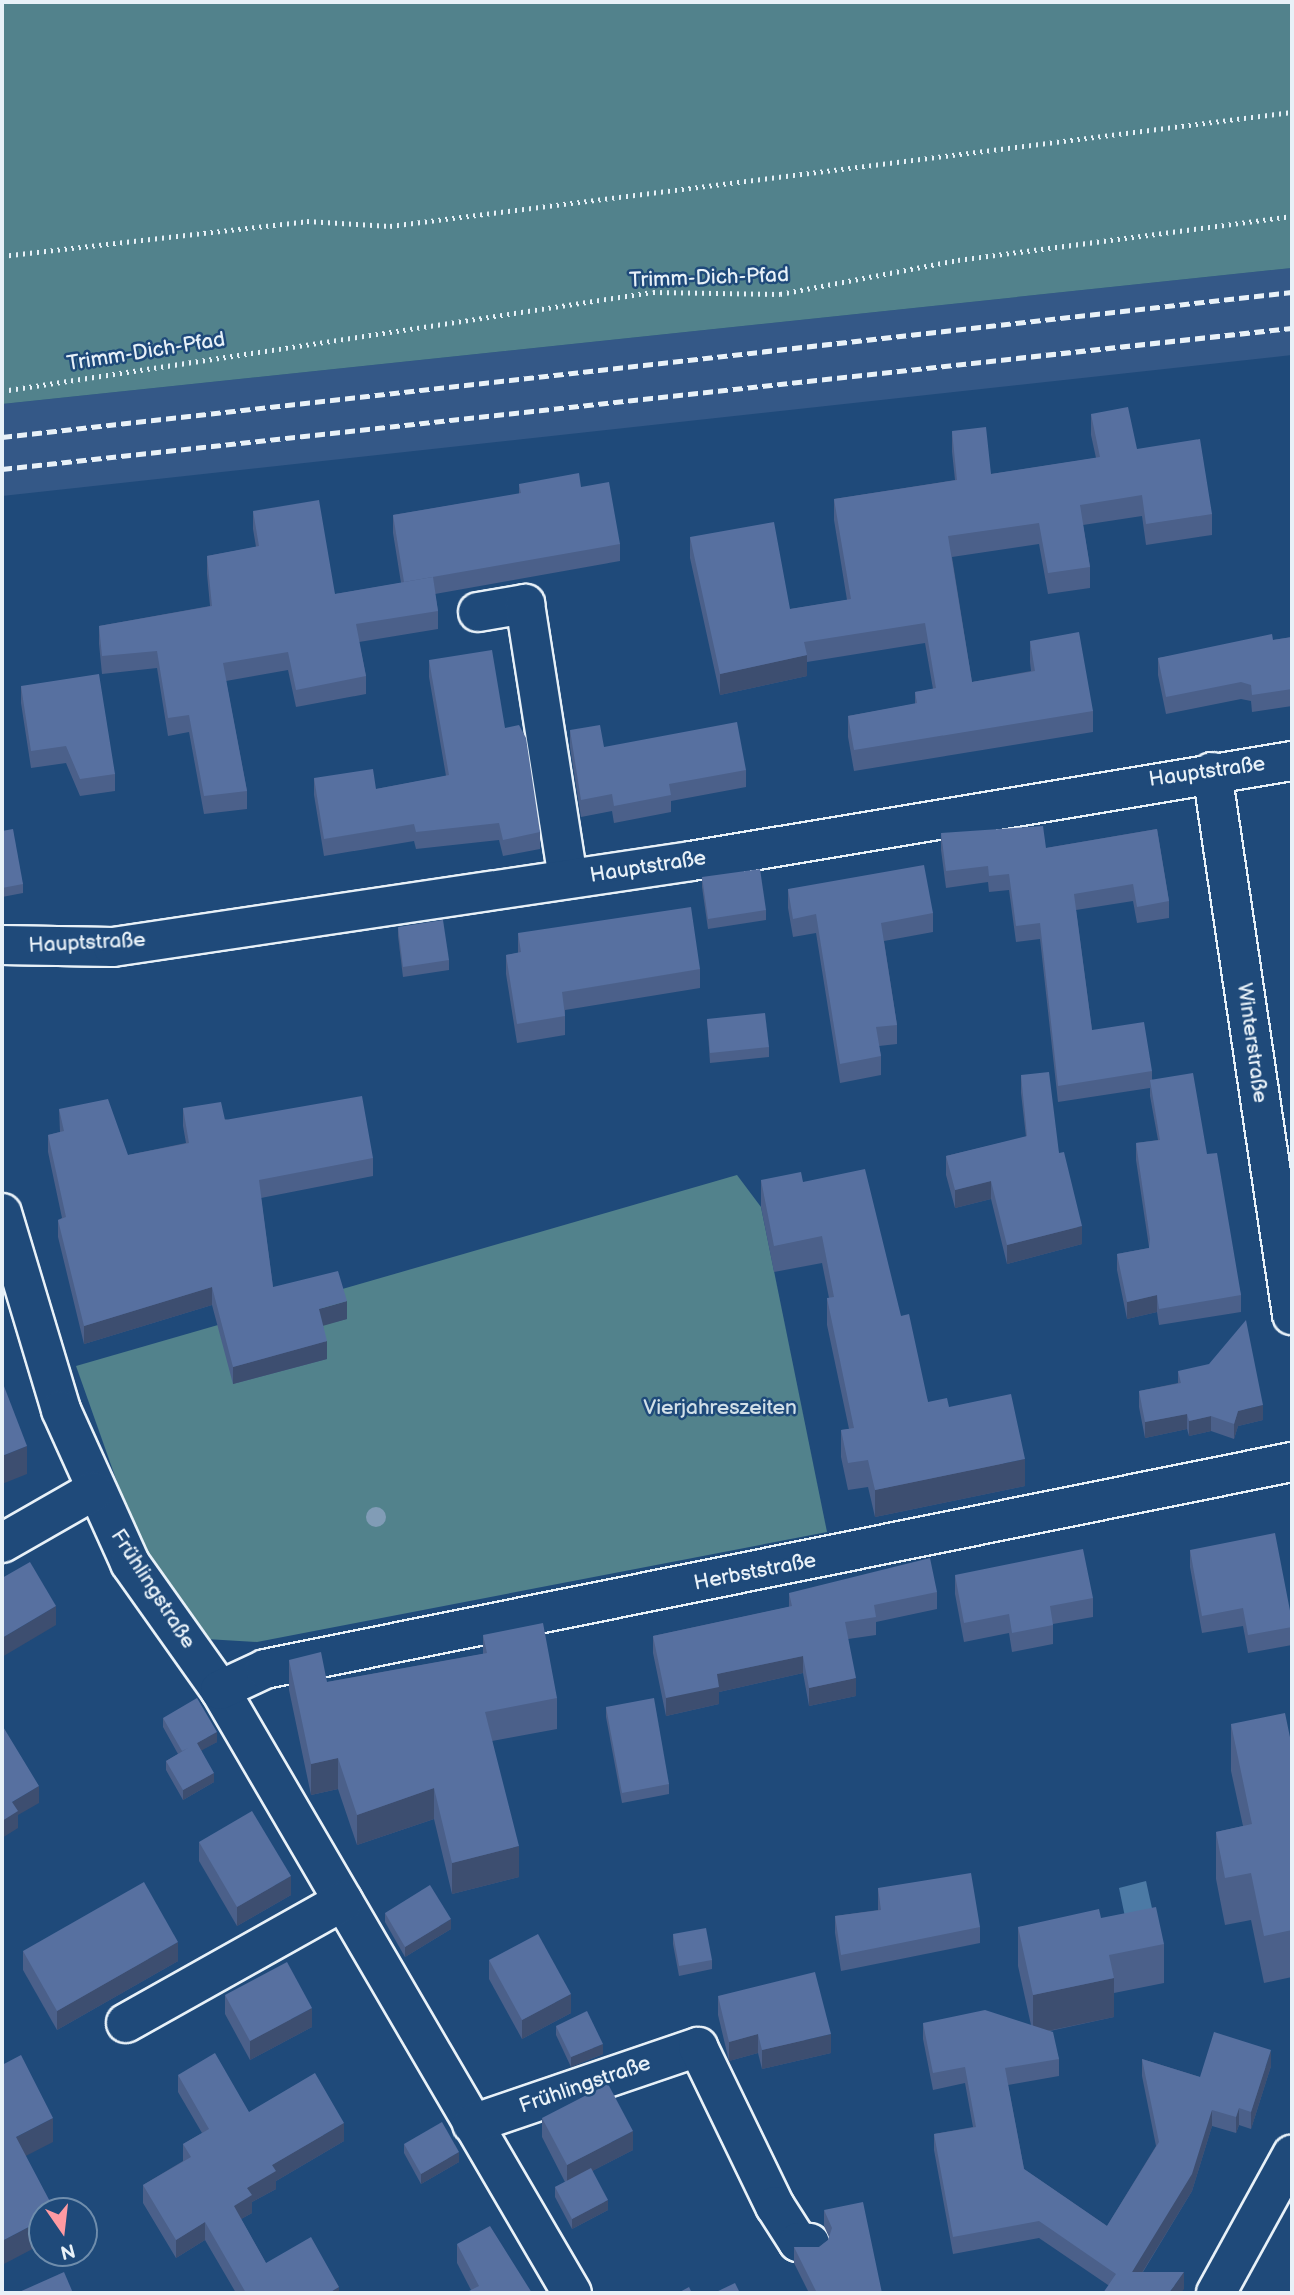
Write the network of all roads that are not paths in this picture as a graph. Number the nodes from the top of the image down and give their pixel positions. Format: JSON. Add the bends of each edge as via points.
{"nodes":[{"id":1,"x":478,"y":612,"type":"dead end"},
{"id":2,"x":1292,"y":761,"type":"edge"},
{"id":3,"x":1212,"y":772,"type":"junction"},
{"id":4,"x":568,"y":879,"type":"junction"},
{"id":5,"x":2,"y":945,"type":"edge"},
{"id":6,"x":2,"y":1213,"type":"edge"},
{"id":7,"x":9,"y":1279,"type":"edge"},
{"id":8,"x":1292,"y":1315,"type":"edge"},
{"id":9,"x":1292,"y":1462,"type":"edge"},
{"id":10,"x":93,"y":1491,"type":"junction"},
{"id":11,"x":2,"y":1543,"type":"edge"},
{"id":12,"x":220,"y":1690,"type":"junction"},
{"id":13,"x":343,"y":1901,"type":"junction"},
{"id":14,"x":125,"y":2023,"type":"dead end"},
{"id":15,"x":472,"y":2124,"type":"junction"},
{"id":16,"x":1292,"y":2155,"type":"edge"},
{"id":17,"x":810,"y":2243,"type":"dead end"},
{"id":18,"x":572,"y":2293,"type":"edge"},
{"id":19,"x":1216,"y":2293,"type":"edge"}],
"edges":[{"from":1,"to":4,"type":"street","via":[[525,604]]},
{"from":2,"to":3,"type":"street","name":"Hauptstraße"},
{"from":3,"to":4,"type":"street","name":"Hauptstraße"},
{"from":3,"to":8,"type":"street","name":"Winterstraße"},
{"from":4,"to":5,"type":"street","name":"Hauptstraße","via":[[113,947]]},
{"from":6,"to":7,"type":"street","name":"Frühlingstraße"},
{"from":7,"to":10,"type":"street","name":"Frühlingstraße"},
{"from":9,"to":12,"type":"street","name":"Herbststraße","via":[[265,1669]]},
{"from":10,"to":11,"type":"street"},
{"from":10,"to":12,"type":"street","name":"Frühlingstraße","via":[[130,1563]]},
{"from":12,"to":13,"type":"street","name":"Frühlingstraße"},
{"from":13,"to":14,"type":"street"},
{"from":13,"to":15,"type":"street","name":"Frühlingstraße"},
{"from":15,"to":17,"type":"street","name":"Frühlingstraße","via":[[698,2047],[775,2206],[798,2242]]},
{"from":15,"to":18,"type":"street","name":"Frühlingstraße"},
{"from":16,"to":19,"type":"street"}]}
